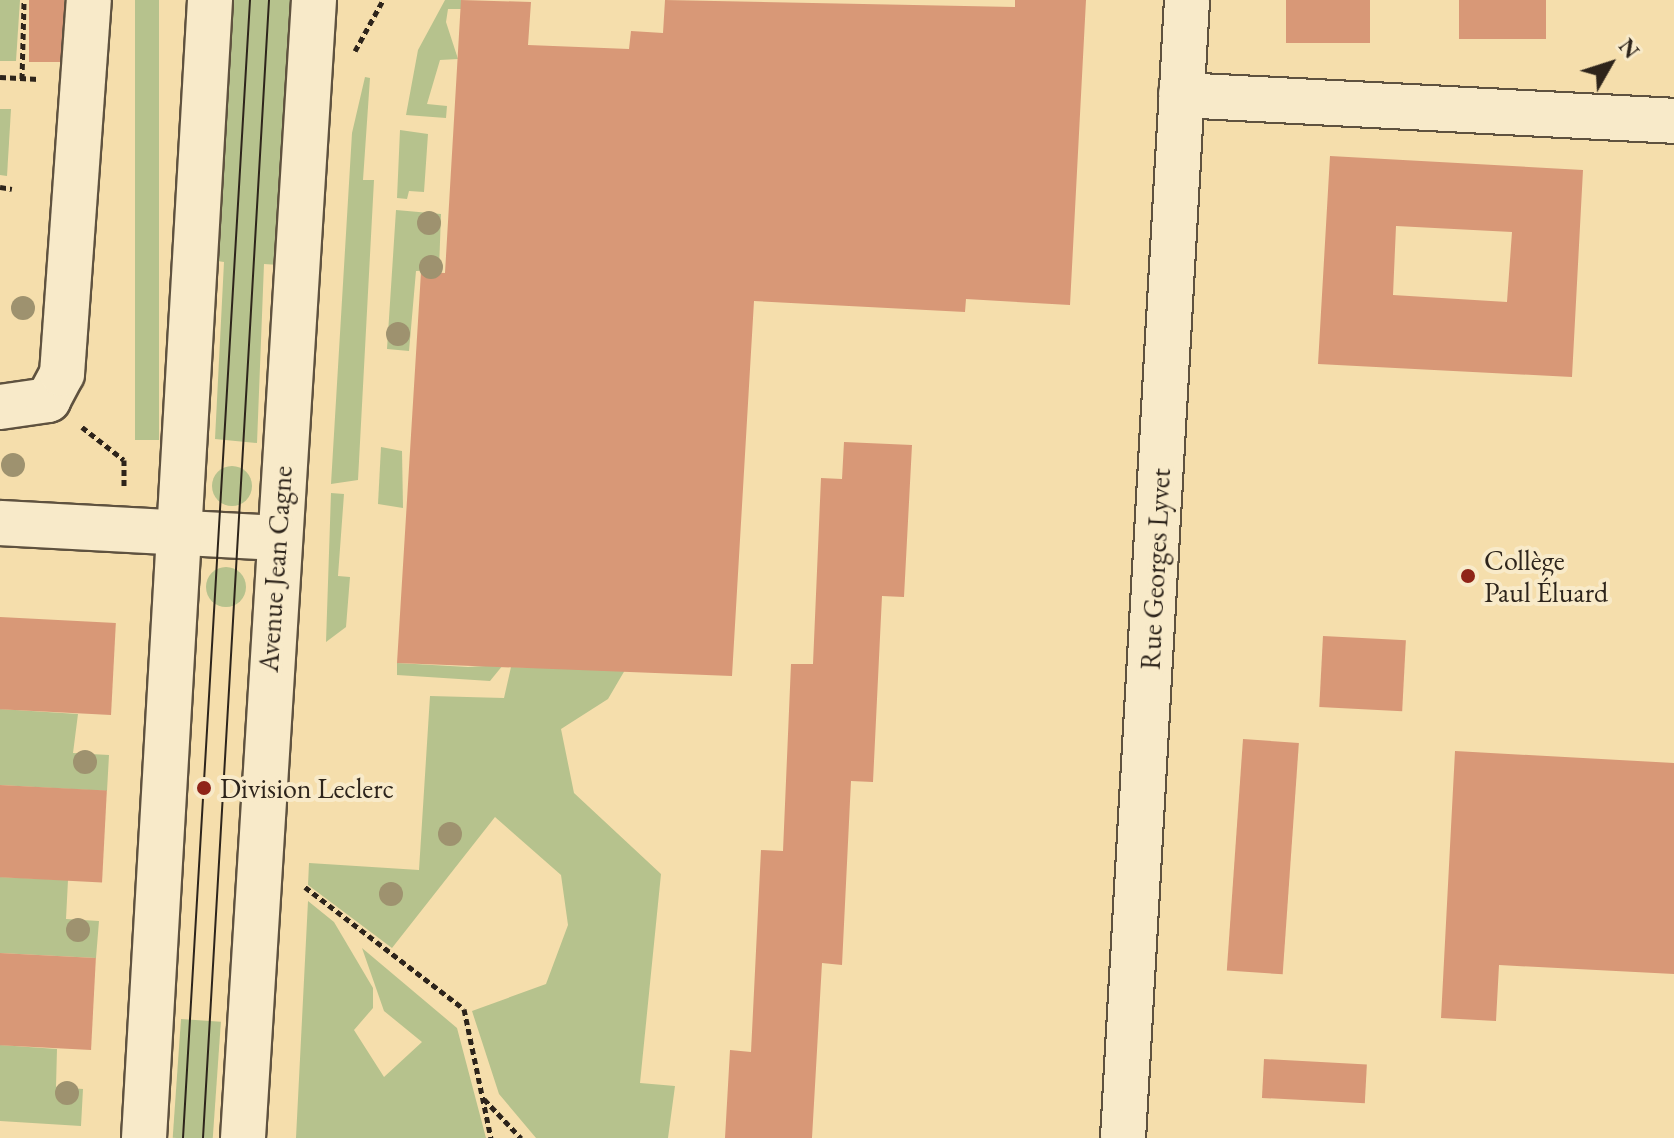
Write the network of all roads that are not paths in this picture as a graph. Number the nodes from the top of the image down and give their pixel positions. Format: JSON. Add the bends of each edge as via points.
{"nodes":[{"id":1,"x":89,"y":0,"type":"edge"},
{"id":2,"x":210,"y":0,"type":"edge"},
{"id":3,"x":314,"y":0,"type":"edge"},
{"id":4,"x":1187,"y":0,"type":"edge"},
{"id":5,"x":1181,"y":95,"type":"junction"},
{"id":6,"x":1674,"y":121,"type":"edge"},
{"id":7,"x":0,"y":407,"type":"edge"},
{"id":8,"x":0,"y":523,"type":"edge"},
{"id":9,"x":183,"y":535,"type":"junction"},
{"id":10,"x":275,"y":538,"type":"junction"},
{"id":11,"x":144,"y":1138,"type":"edge"},
{"id":12,"x":243,"y":1138,"type":"edge"},
{"id":13,"x":1123,"y":1138,"type":"edge"}],
"edges":[{"from":1,"to":7,"type":"street","via":[[62,374],[48,400]]},
{"from":2,"to":9,"type":"street"},
{"from":3,"to":10,"type":"street","name":"Avenue Jean Cagne"},
{"from":4,"to":5,"type":"street","name":"Rue Georges Lyvet"},
{"from":5,"to":6,"type":"street"},
{"from":5,"to":13,"type":"street","name":"Rue Georges Lyvet"},
{"from":8,"to":9,"type":"street"},
{"from":9,"to":10,"type":"street"},
{"from":9,"to":11,"type":"street"},
{"from":10,"to":12,"type":"street","name":"Avenue Jean Cagne"}]}
